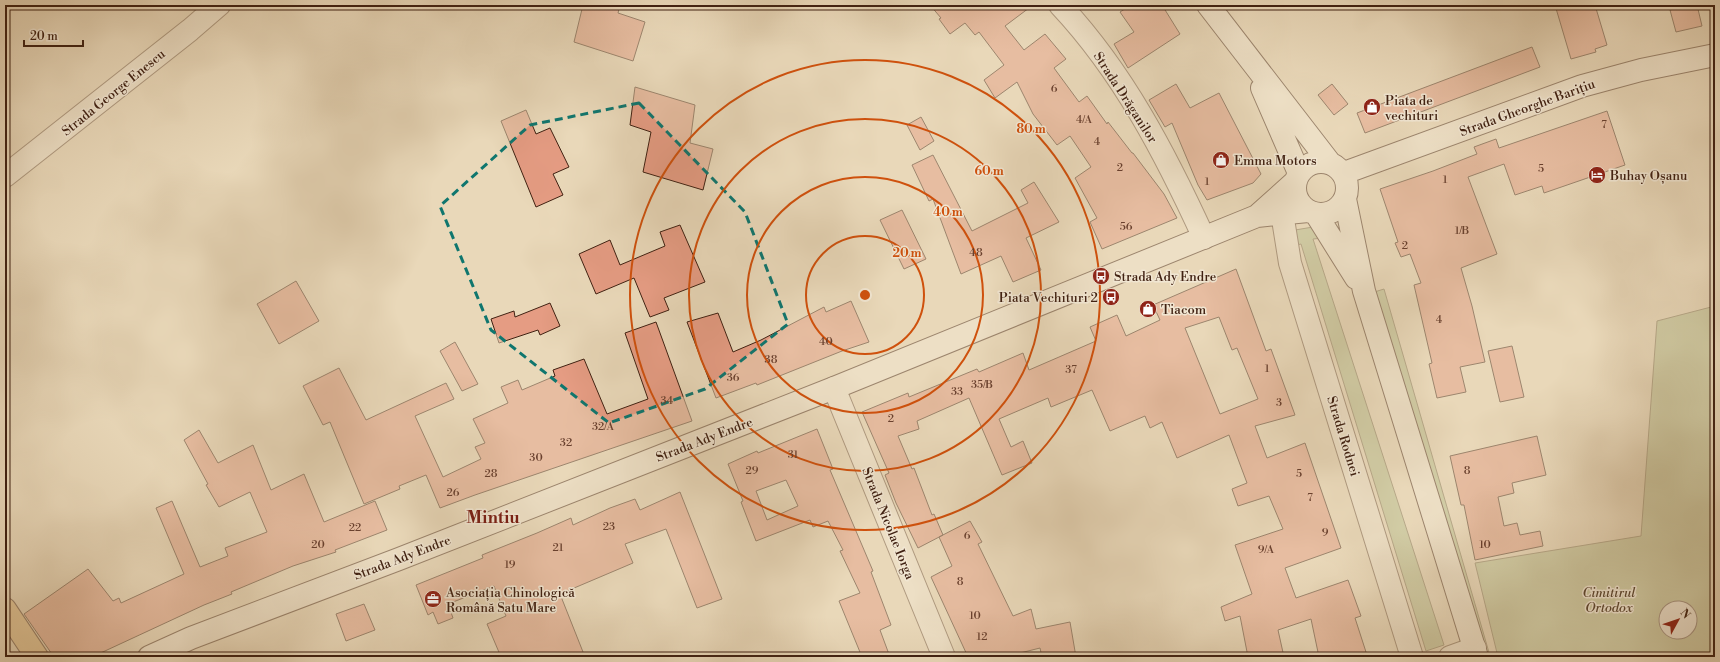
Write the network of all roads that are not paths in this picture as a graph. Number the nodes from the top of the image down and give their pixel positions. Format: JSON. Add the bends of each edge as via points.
{"nodes":[{"id":1,"x":218,"y":5,"type":"edge"},
{"id":2,"x":1060,"y":5,"type":"edge"},
{"id":3,"x":1208,"y":5,"type":"edge"},
{"id":4,"x":1715,"y":55,"type":"edge"},
{"id":5,"x":1248,"y":57,"type":"junction"},
{"id":6,"x":1337,"y":168,"type":"junction"},
{"id":7,"x":5,"y":176,"type":"edge"},
{"id":8,"x":1297,"y":177,"type":"junction"},
{"id":9,"x":1345,"y":199,"type":"junction"},
{"id":10,"x":1312,"y":212,"type":"junction"},
{"id":11,"x":1282,"y":213,"type":"junction"},
{"id":12,"x":1257,"y":216,"type":"junction"},
{"id":13,"x":1204,"y":238,"type":"junction"},
{"id":14,"x":1364,"y":291,"type":"junction"},
{"id":15,"x":834,"y":388,"type":"junction"},
{"id":16,"x":5,"y":608,"type":"edge"},
{"id":17,"x":1476,"y":653,"type":"edge"},
{"id":18,"x":38,"y":657,"type":"edge"},
{"id":19,"x":149,"y":657,"type":"edge"},
{"id":20,"x":944,"y":657,"type":"edge"},
{"id":21,"x":1412,"y":657,"type":"edge"},
{"id":22,"x":1450,"y":657,"type":"edge"}],
"edges":[{"from":1,"to":7,"type":"main road","name":"Strada George Enescu"},
{"from":2,"to":13,"type":"main road","name":"Strada Drăganilor","via":[[1102,57],[1146,122]]},
{"from":3,"to":5,"type":"main road"},
{"from":4,"to":6,"type":"main road","name":"Strada Gheorghe Barițiu","via":[[1641,70],[1582,86]]},
{"from":5,"to":6,"type":"main road"},
{"from":5,"to":8,"type":"main road"},
{"from":6,"to":8,"type":"main road","via":[[1321,161],[1305,167]]},
{"from":6,"to":9,"type":"main road","via":[[1348,186]]},
{"from":8,"to":10,"type":"main road","via":[[1297,198],[1301,205]]},
{"from":8,"to":12,"type":"main road","name":"Strada Ady Endre"},
{"from":9,"to":10,"type":"main road","via":[[1333,212]]},
{"from":9,"to":14,"type":"main road"},
{"from":10,"to":11,"type":"main road","name":"Strada Ady Endre"},
{"from":10,"to":14,"type":"main road"},
{"from":11,"to":12,"type":"main road","name":"Strada Ady Endre"},
{"from":11,"to":21,"type":"main road","name":"Strada Rodnei","via":[[1290,262]]},
{"from":12,"to":13,"type":"main road","name":"Strada Ady Endre"},
{"from":13,"to":15,"type":"main road","name":"Strada Ady Endre"},
{"from":14,"to":17,"type":"main road"},
{"from":15,"to":19,"type":"main road","name":"Strada Ady Endre","via":[[191,638]]},
{"from":15,"to":20,"type":"main road","name":"Strada Nicolae Iorga"},
{"from":16,"to":18,"type":"main road"},
{"from":17,"to":22,"type":"main road"}]}
